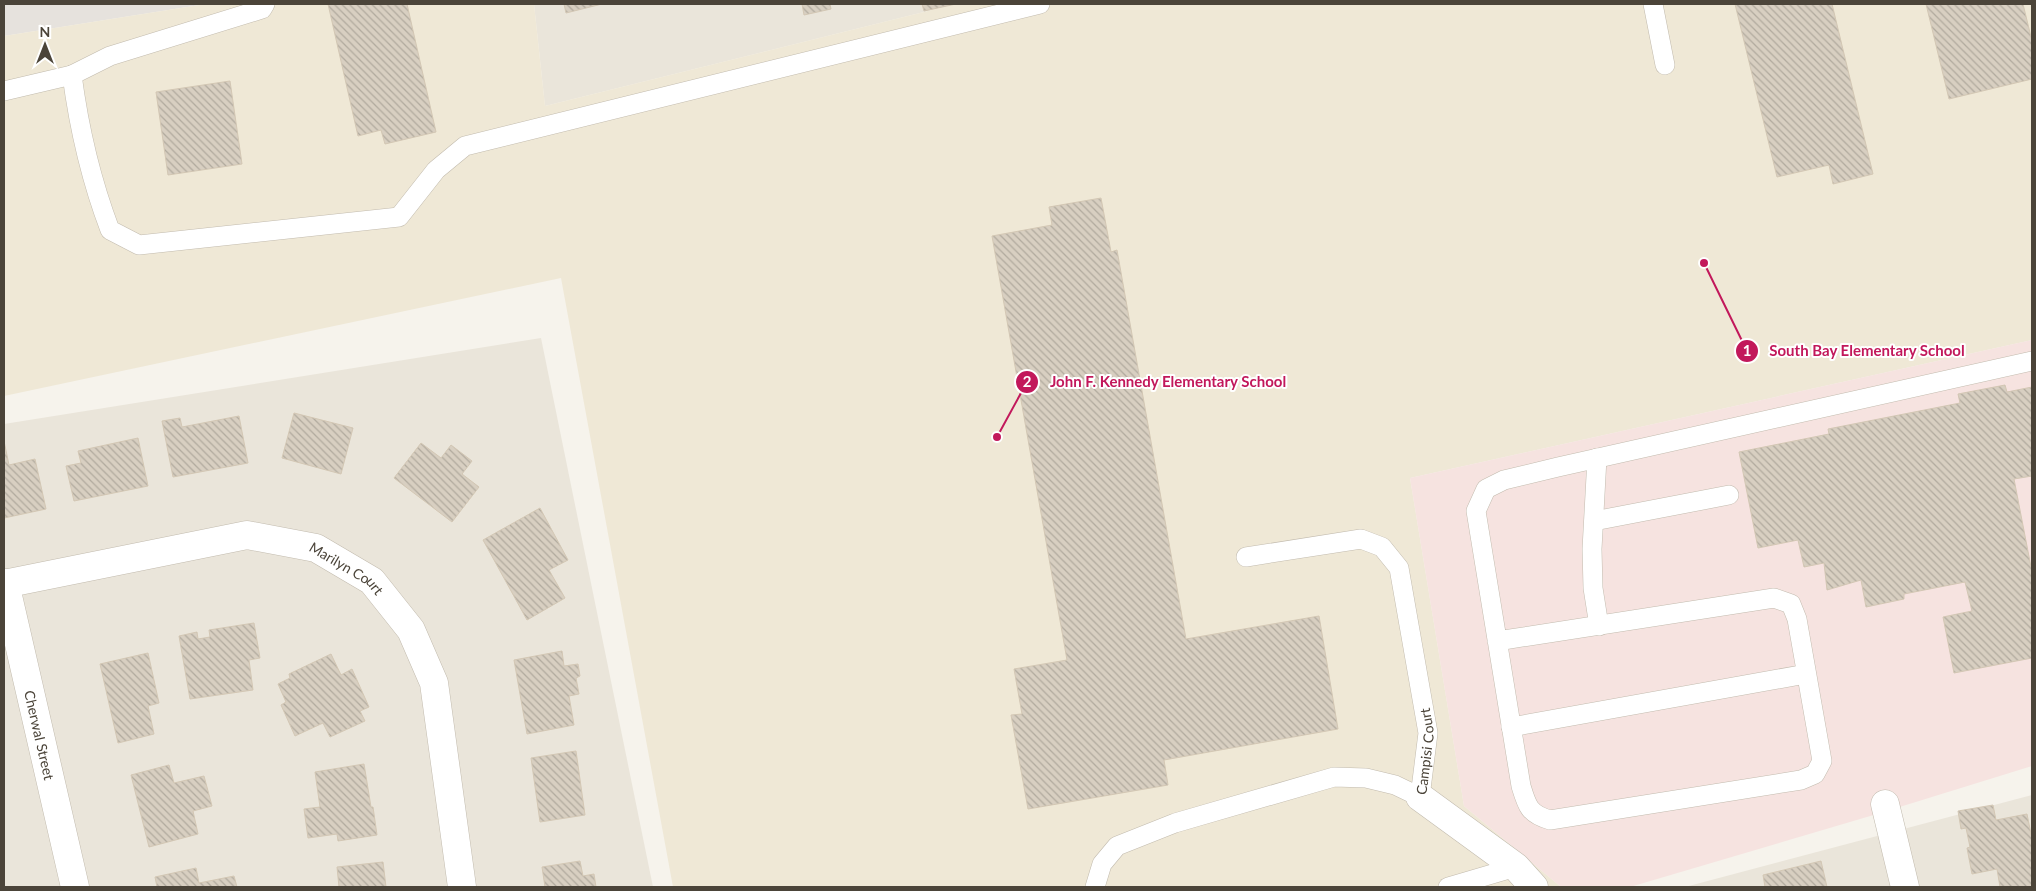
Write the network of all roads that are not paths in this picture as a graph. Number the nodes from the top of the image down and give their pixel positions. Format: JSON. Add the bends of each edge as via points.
{"nodes":[{"id":1,"x":265,"y":4,"type":"edge"},
{"id":2,"x":1040,"y":4,"type":"edge"},
{"id":3,"x":1653,"y":4,"type":"edge"},
{"id":4,"x":1665,"y":65,"type":"dead end"},
{"id":5,"x":72,"y":75,"type":"junction"},
{"id":6,"x":4,"y":91,"type":"edge"},
{"id":7,"x":2032,"y":361,"type":"edge"},
{"id":8,"x":1597,"y":458,"type":"junction"},
{"id":9,"x":1728,"y":495,"type":"dead end"},
{"id":10,"x":1594,"y":521,"type":"junction"},
{"id":11,"x":1246,"y":558,"type":"dead end"},
{"id":12,"x":4,"y":583,"type":"edge"},
{"id":13,"x":1599,"y":626,"type":"junction"},
{"id":14,"x":1497,"y":642,"type":"junction"},
{"id":15,"x":1806,"y":674,"type":"junction"},
{"id":16,"x":1511,"y":727,"type":"junction"},
{"id":17,"x":1420,"y":797,"type":"junction"},
{"id":18,"x":1885,"y":804,"type":"dead end"},
{"id":19,"x":1516,"y":867,"type":"junction"},
{"id":20,"x":75,"y":887,"type":"edge"},
{"id":21,"x":462,"y":887,"type":"edge"},
{"id":22,"x":1095,"y":887,"type":"edge"},
{"id":23,"x":1448,"y":887,"type":"edge"},
{"id":24,"x":1534,"y":887,"type":"edge"},
{"id":25,"x":1905,"y":887,"type":"edge"}],
"edges":[{"from":1,"to":5,"type":"lane","via":[[262,9],[110,56]]},
{"from":2,"to":5,"type":"lane","via":[[465,146],[436,170],[399,217],[139,245],[110,230],[97,196],[78,122]]},
{"from":3,"to":4,"type":"lane"},
{"from":5,"to":6,"type":"lane"},
{"from":7,"to":8,"type":"lane"},
{"from":8,"to":10,"type":"lane"},
{"from":8,"to":14,"type":"lane","via":[[1504,480],[1486,489],[1476,511]]},
{"from":9,"to":10,"type":"lane"},
{"from":10,"to":13,"type":"lane","via":[[1593,588]]},
{"from":11,"to":17,"type":"lane","name":"Campisi Court","via":[[1361,539],[1382,547],[1399,568],[1428,733]]},
{"from":12,"to":20,"type":"street","name":"Cherwal Street"},
{"from":12,"to":21,"type":"street","name":"Marilyn Court","via":[[247,535],[316,548],[372,581],[411,630],[434,684]]},
{"from":13,"to":14,"type":"lane"},
{"from":13,"to":15,"type":"lane","via":[[1774,598],[1791,604],[1797,619]]},
{"from":14,"to":16,"type":"lane"},
{"from":15,"to":16,"type":"lane"},
{"from":15,"to":16,"type":"lane","via":[[1822,761],[1815,774],[1801,780],[1550,820],[1536,816],[1528,806],[1521,786]]},
{"from":17,"to":19,"type":"street"},
{"from":17,"to":22,"type":"lane","name":"Campisi Court","via":[[1395,785],[1366,778],[1334,777],[1175,823],[1117,846],[1102,864]]},
{"from":18,"to":25,"type":"street"},
{"from":19,"to":23,"type":"lane"},
{"from":19,"to":24,"type":"street"}]}
